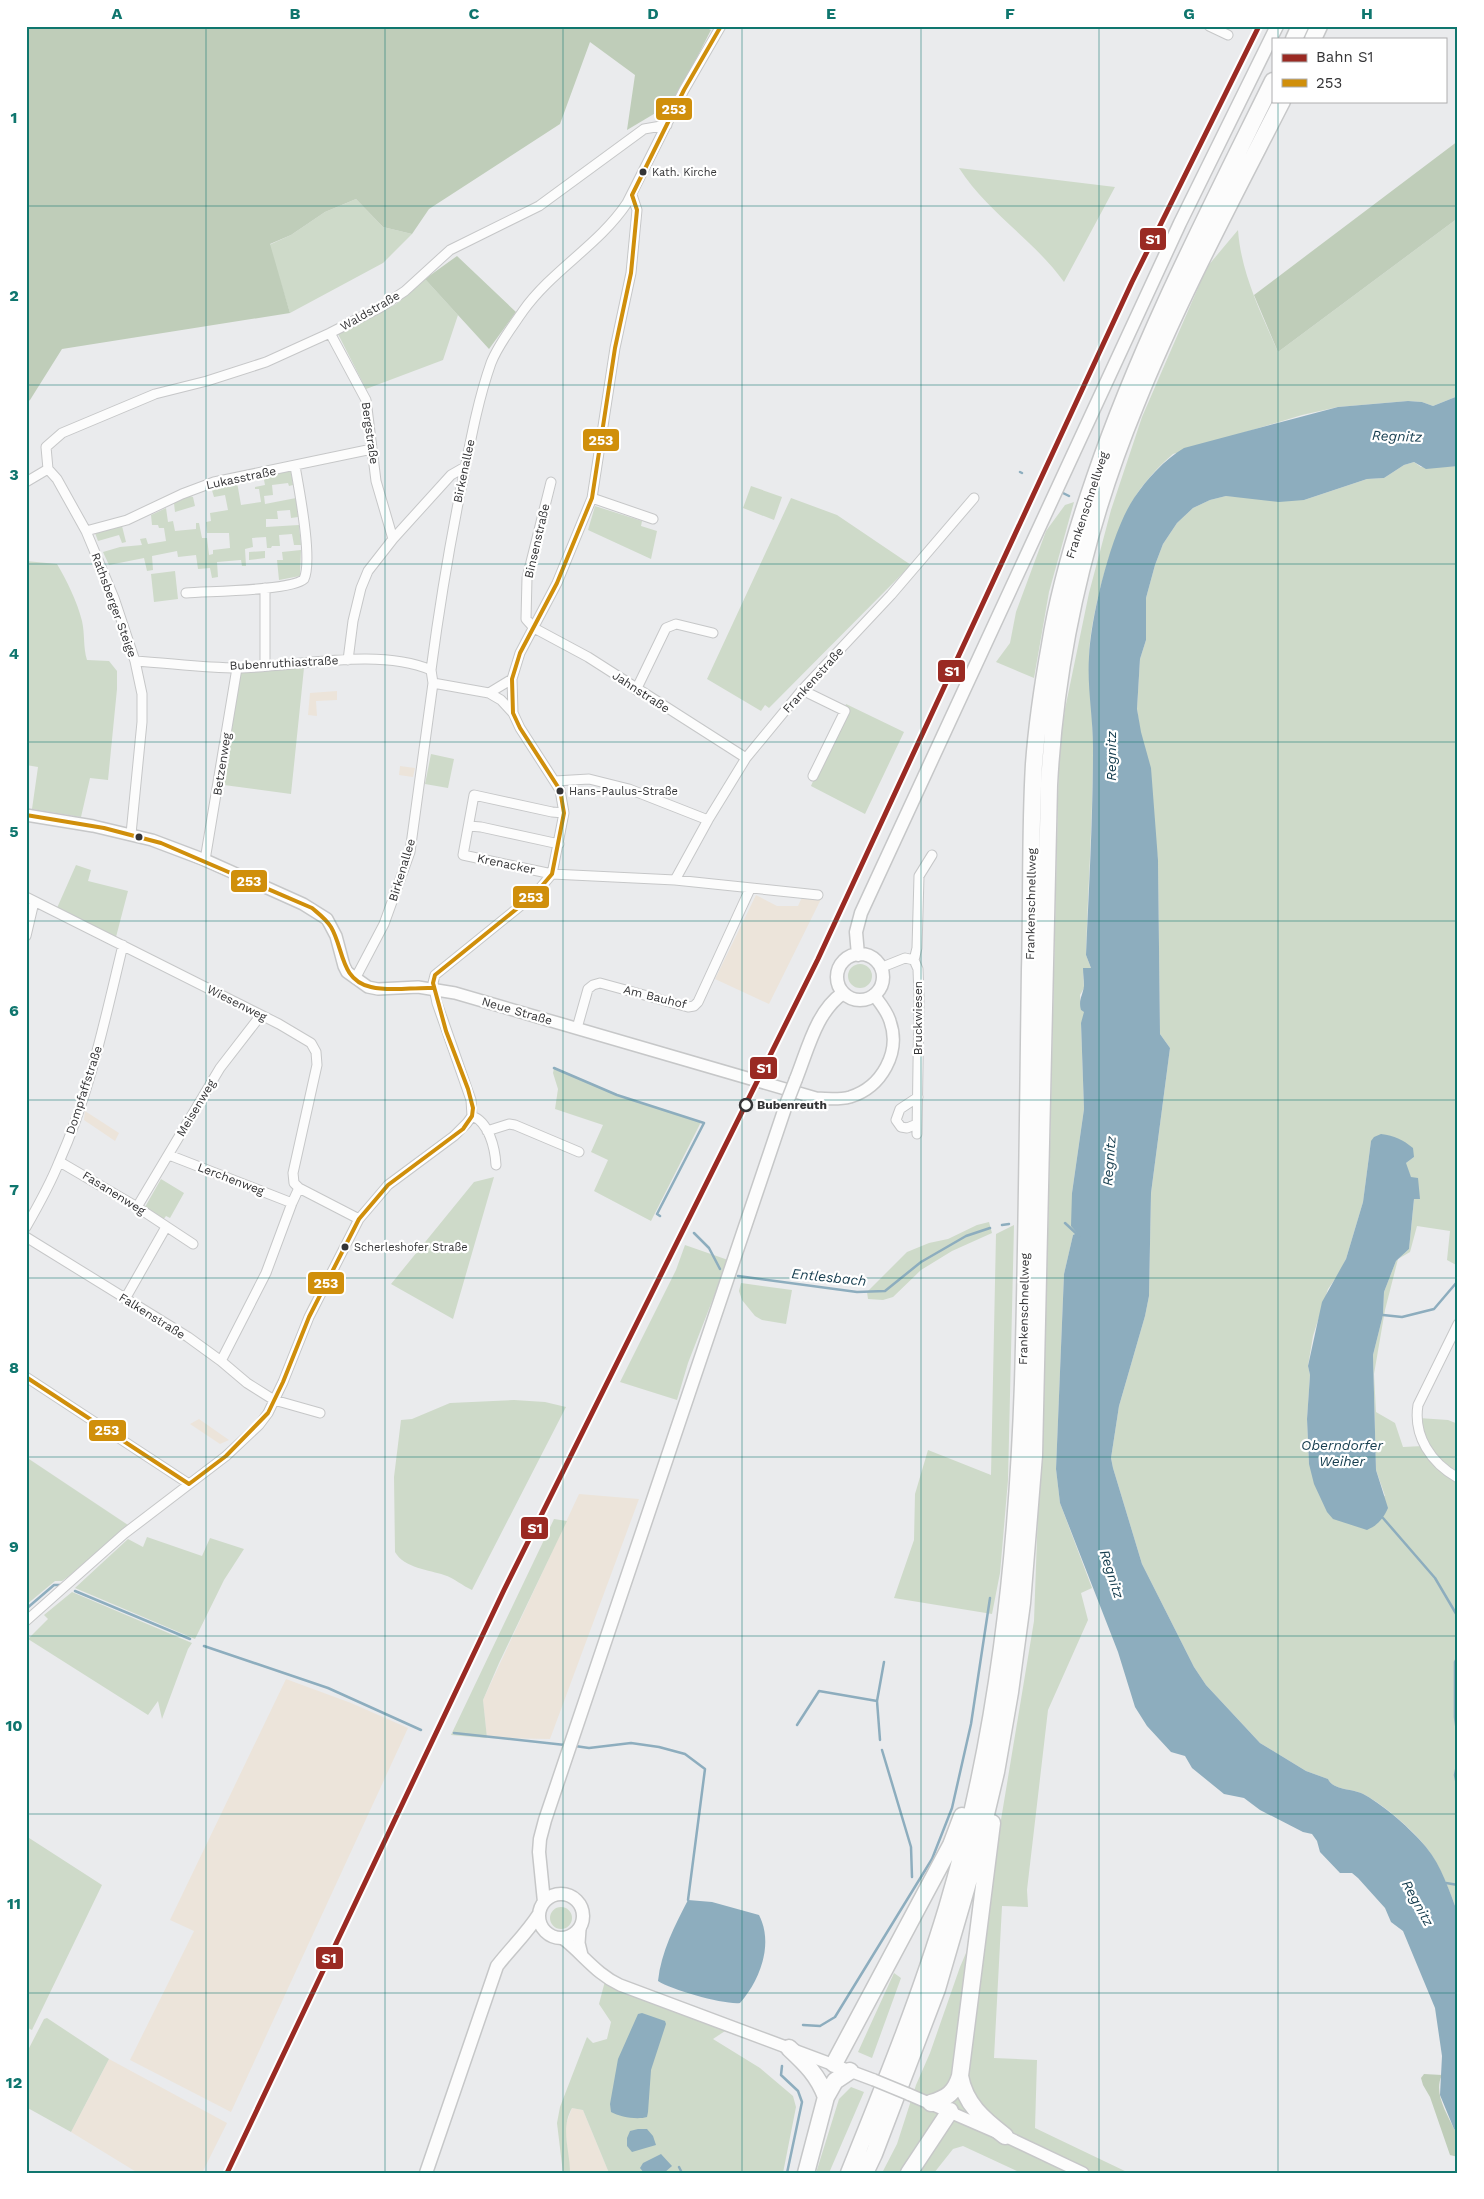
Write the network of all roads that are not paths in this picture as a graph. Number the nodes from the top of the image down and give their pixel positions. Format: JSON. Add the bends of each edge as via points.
{"nodes":[{"id":1,"x":721,"y":26,"type":"edge"},
{"id":2,"x":1209,"y":26,"type":"edge"},
{"id":3,"x":1278,"y":26,"type":"edge"},
{"id":4,"x":1300,"y":26,"type":"edge"},
{"id":5,"x":1319,"y":26,"type":"edge"},
{"id":6,"x":1228,"y":35,"type":"dead end"},
{"id":7,"x":1272,"y":38,"type":"edge"},
{"id":8,"x":1272,"y":38,"type":"edge"},
{"id":9,"x":1294,"y":38,"type":"edge"},
{"id":10,"x":1313,"y":38,"type":"edge"},
{"id":11,"x":1272,"y":83,"type":"edge"},
{"id":12,"x":1282,"y":102,"type":"edge"},
{"id":13,"x":667,"y":125,"type":"junction"},
{"id":14,"x":632,"y":195,"type":"junction"},
{"id":15,"x":330,"y":333,"type":"junction"},
{"id":16,"x":372,"y":449,"type":"junction"},
{"id":17,"x":295,"y":466,"type":"junction"},
{"id":18,"x":465,"y":467,"type":"junction"},
{"id":19,"x":48,"y":469,"type":"junction"},
{"id":20,"x":26,"y":482,"type":"edge"},
{"id":21,"x":551,"y":482,"type":"dead end"},
{"id":22,"x":592,"y":498,"type":"junction"},
{"id":23,"x":974,"y":498,"type":"dead end"},
{"id":24,"x":653,"y":518,"type":"dead end"},
{"id":25,"x":86,"y":531,"type":"junction"},
{"id":26,"x":393,"y":539,"type":"junction"},
{"id":27,"x":266,"y":588,"type":"junction"},
{"id":28,"x":186,"y":593,"type":"dead end"},
{"id":29,"x":534,"y":628,"type":"junction"},
{"id":30,"x":714,"y":633,"type":"dead end"},
{"id":31,"x":348,"y":660,"type":"junction"},
{"id":32,"x":135,"y":661,"type":"junction"},
{"id":33,"x":266,"y":665,"type":"junction"},
{"id":34,"x":237,"y":668,"type":"junction"},
{"id":35,"x":431,"y":670,"type":"junction"},
{"id":36,"x":512,"y":679,"type":"junction"},
{"id":37,"x":433,"y":683,"type":"junction"},
{"id":38,"x":636,"y":690,"type":"junction"},
{"id":39,"x":802,"y":690,"type":"junction"},
{"id":40,"x":489,"y":693,"type":"junction"},
{"id":41,"x":514,"y":713,"type":"junction"},
{"id":42,"x":746,"y":758,"type":"junction"},
{"id":43,"x":813,"y":776,"type":"dead end"},
{"id":44,"x":554,"y":781,"type":"junction"},
{"id":45,"x":564,"y":813,"type":"junction"},
{"id":46,"x":26,"y":814,"type":"edge"},
{"id":47,"x":708,"y":820,"type":"junction"},
{"id":48,"x":468,"y":826,"type":"junction"},
{"id":49,"x":131,"y":834,"type":"junction"},
{"id":50,"x":558,"y":844,"type":"junction"},
{"id":51,"x":932,"y":854,"type":"dead end"},
{"id":52,"x":205,"y":860,"type":"junction"},
{"id":53,"x":552,"y":874,"type":"junction"},
{"id":54,"x":675,"y":880,"type":"junction"},
{"id":55,"x":750,"y":889,"type":"junction"},
{"id":56,"x":818,"y":895,"type":"dead end"},
{"id":57,"x":30,"y":899,"type":"edge"},
{"id":58,"x":26,"y":936,"type":"edge"},
{"id":59,"x":123,"y":945,"type":"junction"},
{"id":60,"x":858,"y":955,"type":"junction"},
{"id":61,"x":914,"y":960,"type":"junction"},
{"id":62,"x":880,"y":968,"type":"junction"},
{"id":63,"x":355,"y":979,"type":"junction"},
{"id":64,"x":433,"y":988,"type":"junction"},
{"id":65,"x":843,"y":993,"type":"junction"},
{"id":66,"x":874,"y":995,"type":"junction"},
{"id":67,"x":262,"y":1015,"type":"junction"},
{"id":68,"x":576,"y":1028,"type":"junction"},
{"id":69,"x":918,"y":1097,"type":"junction"},
{"id":70,"x":472,"y":1116,"type":"junction"},
{"id":71,"x":917,"y":1124,"type":"junction"},
{"id":72,"x":487,"y":1131,"type":"junction"},
{"id":73,"x":917,"y":1134,"type":"dead end"},
{"id":74,"x":579,"y":1152,"type":"dead end"},
{"id":75,"x":169,"y":1155,"type":"junction"},
{"id":76,"x":60,"y":1162,"type":"junction"},
{"id":77,"x":496,"y":1165,"type":"dead end"},
{"id":78,"x":299,"y":1188,"type":"junction"},
{"id":79,"x":292,"y":1203,"type":"junction"},
{"id":80,"x":137,"y":1207,"type":"junction"},
{"id":81,"x":359,"y":1219,"type":"junction"},
{"id":82,"x":26,"y":1227,"type":"edge"},
{"id":83,"x":166,"y":1227,"type":"junction"},
{"id":84,"x":26,"y":1237,"type":"edge"},
{"id":85,"x":193,"y":1244,"type":"dead end"},
{"id":86,"x":125,"y":1299,"type":"junction"},
{"id":87,"x":1458,"y":1324,"type":"edge"},
{"id":88,"x":221,"y":1361,"type":"junction"},
{"id":89,"x":26,"y":1377,"type":"edge"},
{"id":90,"x":274,"y":1400,"type":"junction"},
{"id":91,"x":320,"y":1413,"type":"dead end"},
{"id":92,"x":1458,"y":1478,"type":"edge"},
{"id":93,"x":189,"y":1484,"type":"junction"},
{"id":94,"x":26,"y":1621,"type":"edge"},
{"id":95,"x":989,"y":1771,"type":"junction"},
{"id":96,"x":541,"y":1865,"type":"junction"},
{"id":97,"x":562,"y":1894,"type":"junction"},
{"id":98,"x":542,"y":1908,"type":"junction"},
{"id":99,"x":580,"y":1929,"type":"junction"},
{"id":100,"x":548,"y":1934,"type":"junction"},
{"id":101,"x":562,"y":1938,"type":"junction"},
{"id":102,"x":518,"y":1943,"type":"junction"},
{"id":103,"x":582,"y":1955,"type":"junction"},
{"id":104,"x":789,"y":2048,"type":"junction"},
{"id":105,"x":834,"y":2064,"type":"junction"},
{"id":106,"x":850,"y":2071,"type":"junction"},
{"id":107,"x":960,"y":2076,"type":"junction"},
{"id":108,"x":826,"y":2097,"type":"junction"},
{"id":109,"x":931,"y":2103,"type":"junction"},
{"id":110,"x":950,"y":2111,"type":"junction"},
{"id":111,"x":1005,"y":2136,"type":"junction"},
{"id":112,"x":426,"y":2173,"type":"edge"},
{"id":113,"x":806,"y":2173,"type":"edge"},
{"id":114,"x":849,"y":2173,"type":"edge"},
{"id":115,"x":865,"y":2173,"type":"edge"},
{"id":116,"x":909,"y":2173,"type":"edge"},
{"id":117,"x":1083,"y":2173,"type":"edge"}],
"edges":[{"from":1,"to":13,"type":"street","name":"Birkenallee","via":[[694,70]]},
{"from":2,"to":6,"type":"street"},
{"from":3,"to":7,"type":"main road"},
{"from":4,"to":9,"type":"highway"},
{"from":5,"to":10,"type":"highway"},
{"from":8,"to":60,"type":"main road","via":[[1180,223],[865,905],[856,932]]},
{"from":11,"to":95,"type":"highway","name":"Frankenschnellweg","via":[[1175,281],[1123,400],[1085,507],[1050,640],[1034,763],[1025,1300],[1016,1505]]},
{"from":12,"to":95,"type":"highway","name":"Frankenschnellweg","via":[[1188,289],[1136,404],[1088,549],[1063,656],[1049,785],[1034,1454],[1022,1603],[1010,1692]]},
{"from":13,"to":14,"type":"street","name":"Birkenallee"},
{"from":13,"to":15,"type":"street","name":"Waldstraße","via":[[644,129],[539,206],[450,250],[394,300]]},
{"from":14,"to":18,"type":"street","name":"Birkenallee","via":[[609,227],[534,296],[497,350],[476,415]]},
{"from":14,"to":22,"type":"street","via":[[637,210],[631,273],[615,348]]},
{"from":15,"to":16,"type":"street","name":"Bergstraße","via":[[366,400]]},
{"from":15,"to":19,"type":"street","name":"Waldstraße","via":[[266,362],[155,394],[62,433],[46,447]]},
{"from":16,"to":17,"type":"street","name":"Lukasstraße"},
{"from":16,"to":26,"type":"street","name":"Bergstraße","via":[[377,487]]},
{"from":17,"to":25,"type":"street","name":"Lukasstraße","via":[[214,482],[127,520]]},
{"from":17,"to":27,"type":"street","via":[[304,528],[306,575],[298,583]]},
{"from":18,"to":26,"type":"street","via":[[451,475]]},
{"from":18,"to":35,"type":"street","name":"Birkenallee","via":[[447,557]]},
{"from":19,"to":20,"type":"street"},
{"from":19,"to":25,"type":"street","name":"Rathsberger Steige"},
{"from":21,"to":29,"type":"street","name":"Binsenstraße","via":[[527,578],[526,619]]},
{"from":22,"to":24,"type":"street"},
{"from":22,"to":29,"type":"street"},
{"from":23,"to":39,"type":"street","name":"Frankenstraße","via":[[891,595]]},
{"from":25,"to":32,"type":"street","name":"Rathsberger Steige","via":[[114,598]]},
{"from":26,"to":31,"type":"street","via":[[364,579],[353,621]]},
{"from":27,"to":28,"type":"street"},
{"from":27,"to":33,"type":"street"},
{"from":29,"to":36,"type":"street","via":[[520,653]]},
{"from":29,"to":38,"type":"street","name":"Jahnstraße","via":[[588,657]]},
{"from":30,"to":38,"type":"street","via":[[670,624]]},
{"from":31,"to":33,"type":"street","name":"Bubenruthiastraße"},
{"from":31,"to":35,"type":"street","name":"Bubenruthiastraße","via":[[382,660]]},
{"from":32,"to":34,"type":"street","name":"Bubenruthiastraße"},
{"from":32,"to":49,"type":"street","name":"Rathsberger Steige","via":[[142,694],[142,722]]},
{"from":33,"to":34,"type":"street","name":"Bubenruthiastraße"},
{"from":34,"to":52,"type":"street","name":"Betzenweg"},
{"from":35,"to":37,"type":"street","name":"Birkenallee"},
{"from":36,"to":40,"type":"street"},
{"from":36,"to":41,"type":"street"},
{"from":37,"to":40,"type":"street"},
{"from":37,"to":63,"type":"street","name":"Birkenallee","via":[[410,852],[384,924]]},
{"from":38,"to":42,"type":"street","name":"Jahnstraße"},
{"from":39,"to":42,"type":"street","name":"Frankenstraße"},
{"from":39,"to":43,"type":"street","via":[[845,711]]},
{"from":40,"to":41,"type":"street"},
{"from":41,"to":44,"type":"street"},
{"from":42,"to":47,"type":"street","name":"Frankenstraße"},
{"from":44,"to":45,"type":"street","via":[[563,799]]},
{"from":44,"to":47,"type":"street","via":[[589,779],[630,789]]},
{"from":45,"to":48,"type":"street","name":"Krenacker","via":[[474,794]]},
{"from":45,"to":50,"type":"street"},
{"from":46,"to":49,"type":"street"},
{"from":47,"to":54,"type":"street","name":"Frankenstraße"},
{"from":48,"to":50,"type":"street"},
{"from":48,"to":53,"type":"street","name":"Krenacker","via":[[463,855]]},
{"from":49,"to":52,"type":"street"},
{"from":50,"to":53,"type":"street"},
{"from":51,"to":61,"type":"street","name":"Bruckwiesen","via":[[919,876],[918,945]]},
{"from":52,"to":63,"type":"street","via":[[303,904],[327,919],[336,936],[344,966]]},
{"from":53,"to":54,"type":"street"},
{"from":53,"to":64,"type":"street","via":[[535,894],[435,975]]},
{"from":54,"to":55,"type":"street"},
{"from":55,"to":56,"type":"street"},
{"from":55,"to":68,"type":"street","name":"Am Bauhof","via":[[694,1006],[600,983],[588,989]]},
{"from":57,"to":58,"type":"street"},
{"from":57,"to":59,"type":"street","name":"Wiesenweg"},
{"from":59,"to":67,"type":"street","name":"Wiesenweg"},
{"from":59,"to":76,"type":"street","name":"Dompfaffstraße","via":[[92,1071]]},
{"from":60,"to":62,"type":"main road","via":[[869,956]]},
{"from":60,"to":65,"type":"main road","via":[[847,958],[838,971],[837,979]]},
{"from":61,"to":62,"type":"street","via":[[904,958]]},
{"from":61,"to":69,"type":"street","name":"Bruckwiesen","via":[[918,969]]},
{"from":62,"to":66,"type":"main road","via":[[882,982]]},
{"from":63,"to":64,"type":"street","name":"Neue Straße","via":[[378,989]]},
{"from":64,"to":68,"type":"street","name":"Neue Straße"},
{"from":64,"to":70,"type":"street","via":[[468,1089]]},
{"from":65,"to":66,"type":"main road","via":[[862,1000]]},
{"from":65,"to":96,"type":"main road","bridge":true,"via":[[828,1006],[815,1028],[787,1102],[570,1745],[540,1839]]},
{"from":66,"to":68,"type":"street","name":"Neue Straße","via":[[891,1021],[892,1050],[886,1068],[865,1090],[839,1099],[816,1098]]},
{"from":67,"to":75,"type":"street","name":"Meisenweg","via":[[220,1068]]},
{"from":67,"to":78,"type":"street","name":"Wiesenweg","via":[[311,1043],[316,1052],[314,1086],[293,1173],[294,1183]]},
{"from":69,"to":71,"type":"street","name":"Bruckwiesen"},
{"from":69,"to":71,"type":"street","via":[[900,1109],[896,1120],[907,1128]]},
{"from":70,"to":72,"type":"street","via":[[478,1118]]},
{"from":70,"to":81,"type":"street","via":[[458,1133],[388,1185]]},
{"from":71,"to":73,"type":"street","name":"Bruckwiesen"},
{"from":72,"to":74,"type":"street","via":[[515,1125]]},
{"from":72,"to":77,"type":"street"},
{"from":75,"to":79,"type":"street","name":"Lerchenweg"},
{"from":75,"to":80,"type":"street","name":"Meisenweg"},
{"from":76,"to":80,"type":"street","name":"Fasanenweg"},
{"from":76,"to":82,"type":"street","name":"Dompfaffstraße"},
{"from":78,"to":79,"type":"street"},
{"from":78,"to":81,"type":"street"},
{"from":79,"to":88,"type":"street","via":[[266,1273]]},
{"from":80,"to":83,"type":"street","name":"Fasanenweg"},
{"from":81,"to":90,"type":"street","via":[[309,1317]]},
{"from":83,"to":85,"type":"street","name":"Fasanenweg"},
{"from":83,"to":86,"type":"street"},
{"from":84,"to":86,"type":"street","name":"Falkenstraße"},
{"from":86,"to":88,"type":"street","name":"Falkenstraße"},
{"from":87,"to":92,"type":"street","via":[[1418,1405],[1416,1417],[1425,1446],[1439,1465]]},
{"from":88,"to":90,"type":"street","name":"Falkenstraße"},
{"from":89,"to":93,"type":"street"},
{"from":90,"to":91,"type":"street"},
{"from":90,"to":93,"type":"street","via":[[268,1413],[243,1441]]},
{"from":93,"to":94,"type":"street","via":[[124,1534]]},
{"from":95,"to":105,"type":"highway"},
{"from":95,"to":107,"type":"highway","via":[[989,1854]]},
{"from":95,"to":114,"type":"highway","via":[[926,1973]]},
{"from":95,"to":115,"type":"highway","via":[[978,1848],[937,1989]]},
{"from":96,"to":97,"type":"main road"},
{"from":96,"to":98,"type":"main road"},
{"from":97,"to":98,"type":"main road","via":[[555,1895]]},
{"from":97,"to":99,"type":"main road","via":[[579,1903],[583,1916]]},
{"from":98,"to":100,"type":"main road","via":[[540,1922]]},
{"from":98,"to":102,"type":"main road"},
{"from":99,"to":101,"type":"main road"},
{"from":99,"to":103,"type":"street"},
{"from":100,"to":101,"type":"main road"},
{"from":100,"to":102,"type":"main road"},
{"from":101,"to":103,"type":"street"},
{"from":102,"to":112,"type":"main road","via":[[503,1959],[491,1981]]},
{"from":103,"to":104,"type":"street","via":[[596,1971],[620,1986]]},
{"from":104,"to":105,"type":"street"},
{"from":104,"to":108,"type":"highway","via":[[819,2079]]},
{"from":105,"to":106,"type":"street"},
{"from":106,"to":108,"type":"highway","via":[[835,2081]]},
{"from":106,"to":109,"type":"street","bridge":true},
{"from":107,"to":109,"type":"highway","via":[[952,2092]]},
{"from":107,"to":111,"type":"highway","via":[[970,2105]]},
{"from":108,"to":113,"type":"highway"},
{"from":109,"to":110,"type":"street"},
{"from":110,"to":111,"type":"street"},
{"from":110,"to":116,"type":"highway"},
{"from":111,"to":117,"type":"street"}]}
